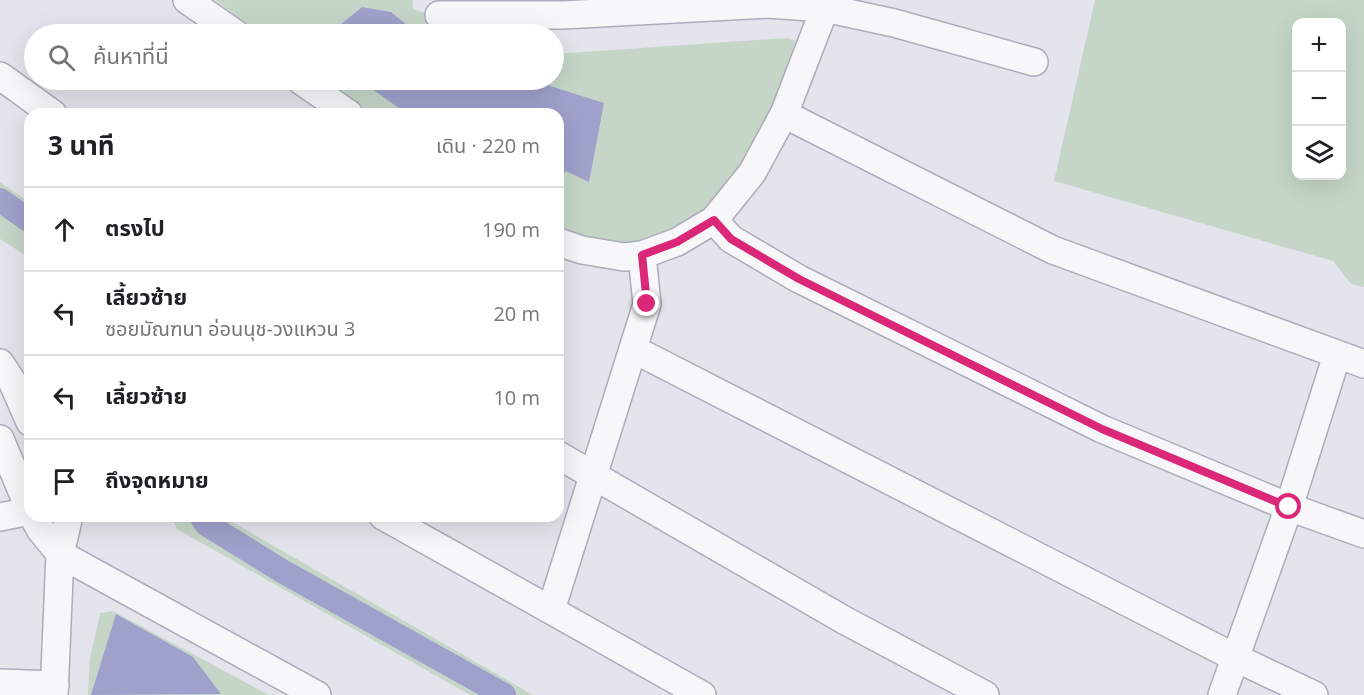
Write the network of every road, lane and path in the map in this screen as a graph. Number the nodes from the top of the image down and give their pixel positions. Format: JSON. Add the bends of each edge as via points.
{"nodes":[{"id":1,"x":187,"y":0,"type":"edge"},
{"id":2,"x":826,"y":4,"type":"edge"},
{"id":3,"x":439,"y":15,"type":"dead end"},
{"id":4,"x":222,"y":24,"type":"edge"},
{"id":5,"x":1034,"y":62,"type":"dead end"},
{"id":6,"x":0,"y":76,"type":"edge"},
{"id":7,"x":314,"y":90,"type":"edge"},
{"id":8,"x":45,"y":108,"type":"edge"},
{"id":9,"x":340,"y":108,"type":"edge"},
{"id":10,"x":784,"y":114,"type":"junction"},
{"id":11,"x":714,"y":220,"type":"junction"},
{"id":12,"x":564,"y":244,"type":"edge"},
{"id":13,"x":642,"y":255,"type":"junction"},
{"id":14,"x":633,"y":349,"type":"junction"},
{"id":15,"x":1336,"y":355,"type":"junction"},
{"id":16,"x":0,"y":363,"type":"edge"},
{"id":17,"x":1364,"y":364,"type":"edge"},
{"id":18,"x":24,"y":408,"type":"edge"},
{"id":19,"x":0,"y":439,"type":"edge"},
{"id":20,"x":564,"y":459,"type":"edge"},
{"id":21,"x":592,"y":476,"type":"junction"},
{"id":22,"x":24,"y":497,"type":"edge"},
{"id":23,"x":1289,"y":507,"type":"junction"},
{"id":24,"x":24,"y":512,"type":"edge"},
{"id":25,"x":0,"y":517,"type":"edge"},
{"id":26,"x":36,"y":522,"type":"edge"},
{"id":27,"x":68,"y":522,"type":"edge"},
{"id":28,"x":394,"y":522,"type":"edge"},
{"id":29,"x":1364,"y":534,"type":"edge"},
{"id":30,"x":60,"y":554,"type":"junction"},
{"id":31,"x":551,"y":610,"type":"junction"},
{"id":32,"x":1236,"y":658,"type":"junction"},
{"id":33,"x":0,"y":682,"type":"edge"},
{"id":34,"x":55,"y":690,"type":"edge"},
{"id":35,"x":317,"y":695,"type":"edge"},
{"id":36,"x":702,"y":695,"type":"edge"},
{"id":37,"x":985,"y":695,"type":"edge"},
{"id":38,"x":1222,"y":695,"type":"edge"},
{"id":39,"x":1314,"y":695,"type":"edge"}],
"edges":[{"from":1,"to":4,"type":"street"},
{"from":2,"to":3,"type":"street","via":[[563,15]]},
{"from":2,"to":5,"type":"street"},
{"from":2,"to":10,"type":"street"},
{"from":6,"to":8,"type":"street"},
{"from":7,"to":9,"type":"street"},
{"from":10,"to":11,"type":"street","via":[[752,173]]},
{"from":10,"to":15,"type":"street","via":[[1053,250]]},
{"from":11,"to":13,"type":"street","via":[[677,242]]},
{"from":11,"to":23,"type":"street","via":[[731,239],[810,284],[1102,429]]},
{"from":12,"to":13,"type":"street","via":[[624,257]]},
{"from":13,"to":14,"type":"street","via":[[647,304]]},
{"from":14,"to":21,"type":"street"},
{"from":14,"to":32,"type":"street"},
{"from":15,"to":17,"type":"street"},
{"from":15,"to":23,"type":"street"},
{"from":16,"to":18,"type":"street"},
{"from":19,"to":22,"type":"street"},
{"from":20,"to":21,"type":"street"},
{"from":21,"to":31,"type":"street"},
{"from":21,"to":37,"type":"street","via":[[844,620]]},
{"from":23,"to":29,"type":"street"},
{"from":23,"to":32,"type":"street"},
{"from":24,"to":25,"type":"street"},
{"from":26,"to":30,"type":"street"},
{"from":27,"to":30,"type":"street"},
{"from":28,"to":31,"type":"street"},
{"from":30,"to":34,"type":"street"},
{"from":30,"to":35,"type":"street"},
{"from":31,"to":36,"type":"street"},
{"from":32,"to":38,"type":"street"},
{"from":32,"to":39,"type":"street"},
{"from":33,"to":34,"type":"street"}]}
